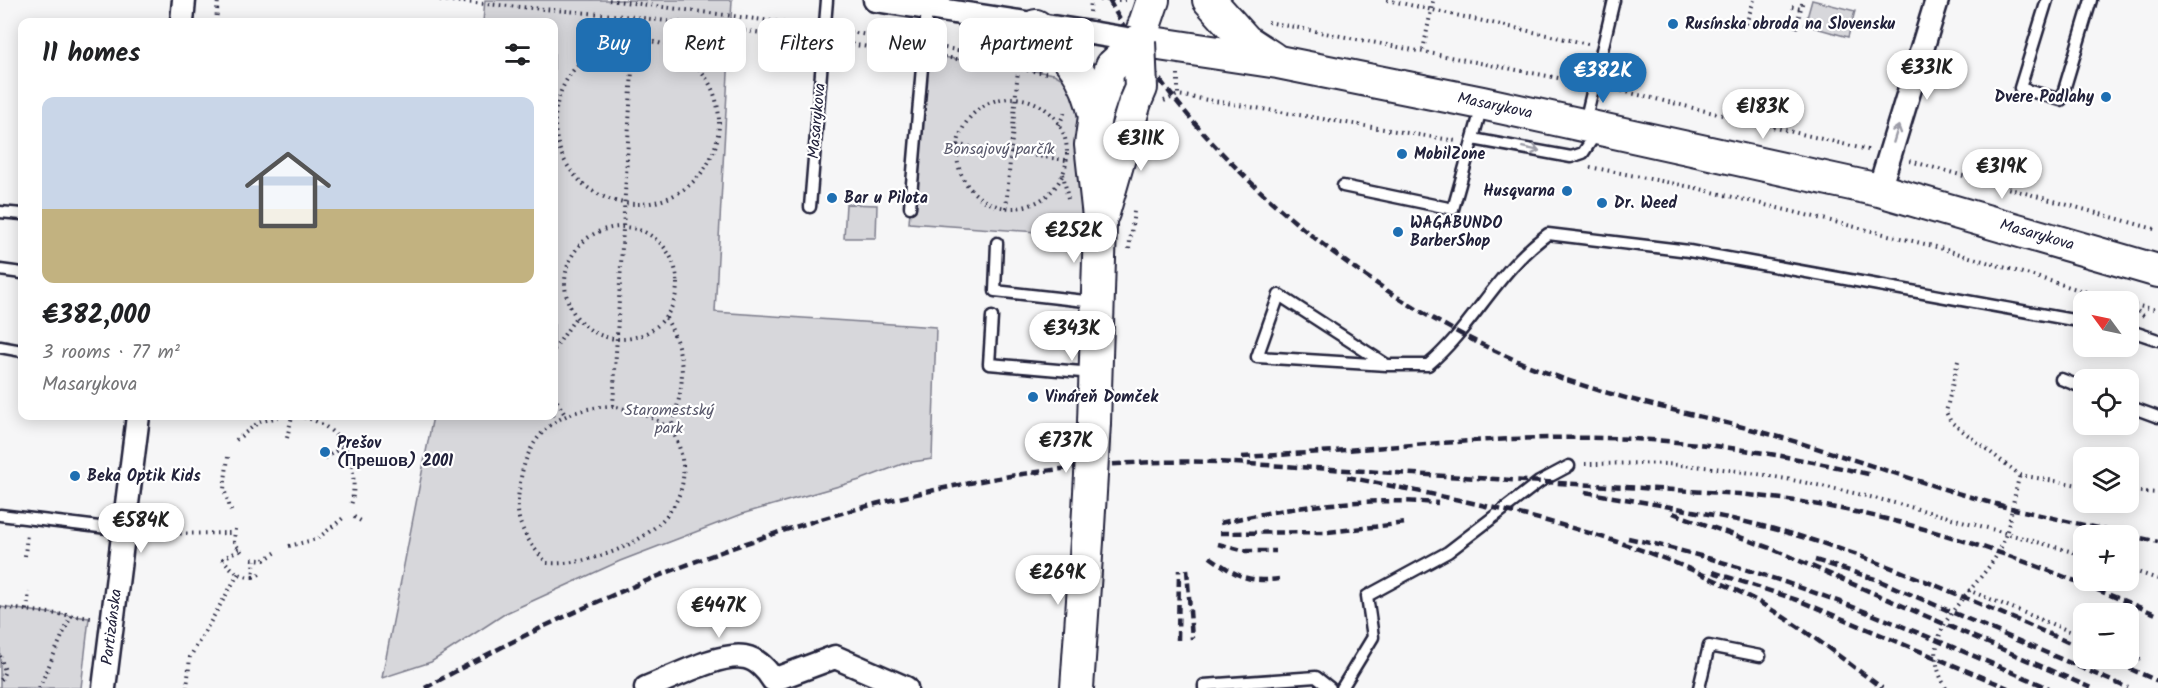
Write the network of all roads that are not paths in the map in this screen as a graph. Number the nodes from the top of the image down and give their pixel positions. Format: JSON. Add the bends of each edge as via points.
{"nodes":[{"id":1,"x":184,"y":0,"type":"edge"},
{"id":2,"x":827,"y":0,"type":"edge"},
{"id":3,"x":875,"y":0,"type":"edge"},
{"id":4,"x":1153,"y":0,"type":"edge"},
{"id":5,"x":1209,"y":0,"type":"edge"},
{"id":6,"x":1614,"y":0,"type":"edge"},
{"id":7,"x":1936,"y":0,"type":"edge"},
{"id":8,"x":2047,"y":0,"type":"edge"},
{"id":9,"x":2091,"y":0,"type":"edge"},
{"id":10,"x":927,"y":9,"type":"junction"},
{"id":11,"x":182,"y":18,"type":"edge"},
{"id":12,"x":985,"y":18,"type":"edge"},
{"id":13,"x":1094,"y":34,"type":"edge"},
{"id":14,"x":1139,"y":41,"type":"junction"},
{"id":15,"x":1278,"y":62,"type":"junction"},
{"id":16,"x":1080,"y":72,"type":"edge"},
{"id":17,"x":1482,"y":103,"type":"junction"},
{"id":18,"x":1095,"y":116,"type":"junction"},
{"id":19,"x":1592,"y":127,"type":"junction"},
{"id":20,"x":1473,"y":141,"type":"junction"},
{"id":21,"x":1343,"y":186,"type":"dead end"},
{"id":22,"x":1879,"y":190,"type":"junction"},
{"id":23,"x":810,"y":207,"type":"dead end"},
{"id":24,"x":910,"y":207,"type":"dead end"},
{"id":25,"x":0,"y":212,"type":"edge"},
{"id":26,"x":18,"y":214,"type":"edge"},
{"id":27,"x":1100,"y":226,"type":"junction"},
{"id":28,"x":997,"y":243,"type":"dead end"},
{"id":29,"x":0,"y":270,"type":"edge"},
{"id":30,"x":2158,"y":271,"type":"edge"},
{"id":31,"x":18,"y":272,"type":"edge"},
{"id":32,"x":1098,"y":303,"type":"junction"},
{"id":33,"x":992,"y":317,"type":"dead end"},
{"id":34,"x":2073,"y":320,"type":"edge"},
{"id":35,"x":2139,"y":334,"type":"edge"},
{"id":36,"x":2158,"y":340,"type":"edge"},
{"id":37,"x":0,"y":347,"type":"edge"},
{"id":38,"x":18,"y":350,"type":"edge"},
{"id":39,"x":1387,"y":365,"type":"junction"},
{"id":40,"x":1096,"y":373,"type":"junction"},
{"id":41,"x":2061,"y":379,"type":"dead end"},
{"id":42,"x":2073,"y":384,"type":"edge"},
{"id":43,"x":2139,"y":410,"type":"edge"},
{"id":44,"x":2158,"y":417,"type":"edge"},
{"id":45,"x":138,"y":420,"type":"edge"},
{"id":46,"x":1569,"y":466,"type":"road end"},
{"id":47,"x":0,"y":515,"type":"edge"},
{"id":48,"x":132,"y":532,"type":"junction"},
{"id":49,"x":1760,"y":656,"type":"dead end"},
{"id":50,"x":776,"y":684,"type":"edge"},
{"id":51,"x":1079,"y":686,"type":"edge"},
{"id":52,"x":104,"y":688,"type":"edge"},
{"id":53,"x":646,"y":688,"type":"edge"},
{"id":54,"x":906,"y":688,"type":"edge"},
{"id":55,"x":1204,"y":688,"type":"edge"},
{"id":56,"x":1330,"y":688,"type":"edge"},
{"id":57,"x":1342,"y":688,"type":"edge"},
{"id":58,"x":1699,"y":688,"type":"edge"}],
"edges":[{"from":1,"to":11,"type":"street"},
{"from":2,"to":23,"type":"lane","name":"Masarykova"},
{"from":3,"to":10,"type":"street","name":"Masarykova"},
{"from":4,"to":14,"type":"street"},
{"from":5,"to":15,"type":"street","via":[[1246,41]]},
{"from":6,"to":19,"type":"lane","via":[[1594,85]]},
{"from":22,"to":7,"type":"street","one_way":true},
{"from":8,"to":9,"type":"lane","via":[[2020,87],[2061,100]]},
{"from":10,"to":12,"type":"street","name":"Masarykova"},
{"from":10,"to":24,"type":"lane"},
{"from":13,"to":14,"type":"street","name":"Masarykova","bridge":true},
{"from":14,"to":15,"type":"street","name":"Masarykova"},
{"from":14,"to":18,"type":"street","bridge":true,"via":[[1112,66]]},
{"from":14,"to":27,"type":"street","bridge":true,"via":[[1141,88]]},
{"from":15,"to":17,"type":"street","name":"Masarykova"},
{"from":16,"to":18,"type":"street","via":[[1090,91]]},
{"from":17,"to":19,"type":"street","name":"Masarykova"},
{"from":17,"to":20,"type":"lane"},
{"from":18,"to":27,"type":"street","via":[[1091,145]]},
{"from":20,"to":19,"type":"lane","one_way":true,"via":[[1577,156]]},
{"from":19,"to":22,"type":"street","name":"Masarykova"},
{"from":20,"to":21,"type":"lane","via":[[1453,209]]},
{"from":22,"to":30,"type":"street","name":"Masarykova"},
{"from":25,"to":26,"type":"lane"},
{"from":27,"to":32,"type":"street"},
{"from":28,"to":32,"type":"lane","via":[[995,291]]},
{"from":29,"to":31,"type":"lane"},
{"from":32,"to":40,"type":"street"},
{"from":33,"to":40,"type":"lane","via":[[989,364]]},
{"from":34,"to":39,"type":"lane","via":[[1689,251],[1548,234],[1511,265],[1446,349],[1428,365]]},
{"from":35,"to":36,"type":"lane"},
{"from":37,"to":38,"type":"lane"},
{"from":39,"to":39,"type":"lane","via":[[1269,358],[1257,357],[1279,295]]},
{"from":40,"to":51,"type":"street","bridge":true},
{"from":41,"to":42,"type":"lane"},
{"from":43,"to":44,"type":"lane"},
{"from":45,"to":48,"type":"street","name":"Partizánska"},
{"from":46,"to":57,"type":"lane","via":[[1539,482],[1448,552],[1367,596],[1373,637]]},
{"from":47,"to":48,"type":"lane"},
{"from":48,"to":52,"type":"street","name":"Partizánska","via":[[112,621]]},
{"from":49,"to":58,"type":"lane","via":[[1709,646]]},
{"from":50,"to":53,"type":"street","via":[[767,670],[747,657],[729,656]]},
{"from":50,"to":54,"type":"street","via":[[834,657]]},
{"from":55,"to":56,"type":"lane","via":[[1316,677]]}]}
